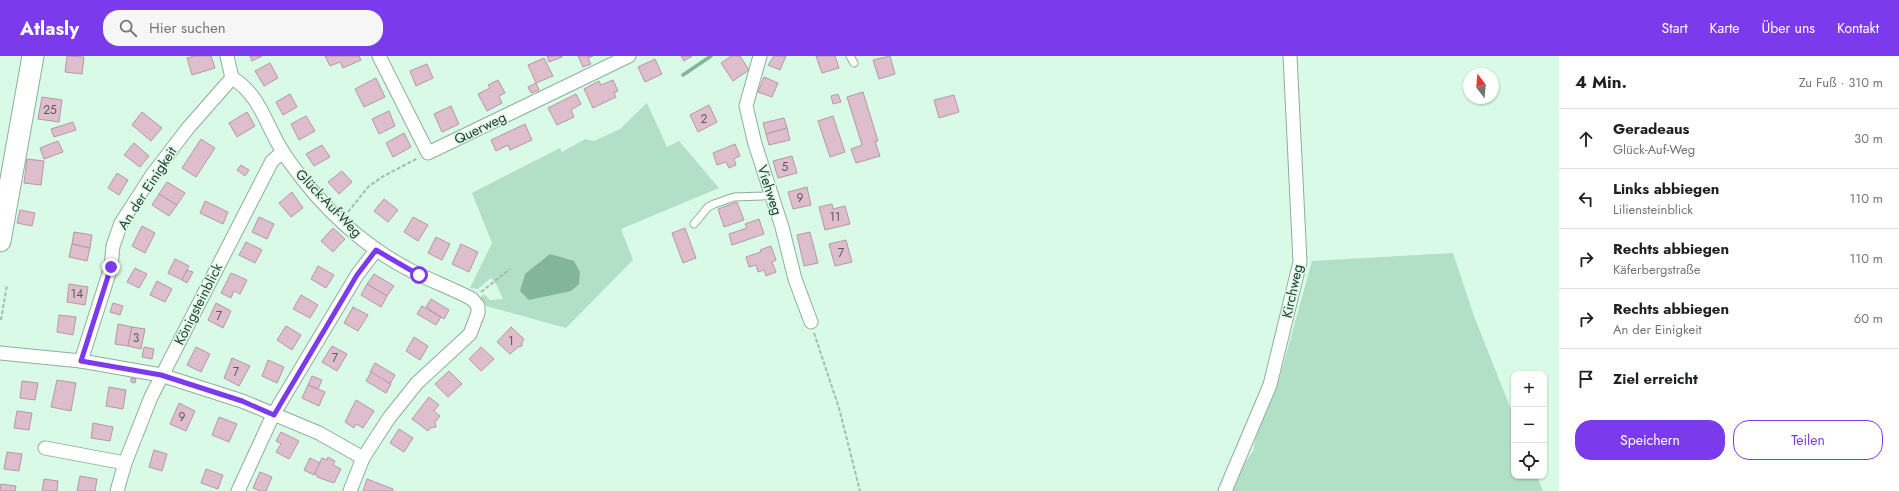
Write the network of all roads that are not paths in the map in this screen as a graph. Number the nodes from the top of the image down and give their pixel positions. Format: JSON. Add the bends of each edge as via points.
{"nodes":[{"id":1,"x":33,"y":56,"type":"edge"},
{"id":2,"x":228,"y":56,"type":"edge"},
{"id":3,"x":379,"y":56,"type":"edge"},
{"id":4,"x":629,"y":56,"type":"edge"},
{"id":5,"x":760,"y":56,"type":"edge"},
{"id":6,"x":1290,"y":56,"type":"edge"},
{"id":7,"x":232,"y":78,"type":"junction"},
{"id":8,"x":283,"y":152,"type":"junction"},
{"id":9,"x":771,"y":194,"type":"junction"},
{"id":10,"x":694,"y":224,"type":"dead end"},
{"id":11,"x":0,"y":242,"type":"edge"},
{"id":12,"x":376,"y":250,"type":"junction"},
{"id":13,"x":811,"y":322,"type":"road end"},
{"id":14,"x":0,"y":353,"type":"edge"},
{"id":15,"x":81,"y":361,"type":"junction"},
{"id":16,"x":161,"y":375,"type":"junction"},
{"id":17,"x":274,"y":415,"type":"junction"},
{"id":18,"x":45,"y":448,"type":"dead end"},
{"id":19,"x":363,"y":458,"type":"junction"},
{"id":20,"x":125,"y":463,"type":"junction"},
{"id":21,"x":117,"y":491,"type":"edge"},
{"id":22,"x":238,"y":491,"type":"edge"},
{"id":23,"x":350,"y":491,"type":"edge"},
{"id":24,"x":1225,"y":491,"type":"edge"}],
"edges":[{"from":1,"to":11,"type":"main road"},
{"from":2,"to":7,"type":"street"},
{"from":3,"to":4,"type":"street","name":"Querweg","via":[[428,153]]},
{"from":5,"to":9,"type":"street","name":"Viehweg","via":[[746,106]]},
{"from":6,"to":24,"type":"street","name":"Kirchweg","via":[[1300,262],[1270,384]]},
{"from":7,"to":8,"type":"street","name":"Glück-Auf-Weg","via":[[244,85],[255,100]]},
{"from":7,"to":15,"type":"street","name":"An der Einigkeit","via":[[188,128],[152,175],[120,224],[113,246],[111,267]]},
{"from":8,"to":12,"type":"street","name":"Glück-Auf-Weg","via":[[306,183],[341,220]]},
{"from":8,"to":16,"type":"street","name":"Königsteinblick","via":[[272,161]]},
{"from":9,"to":10,"type":"lane","via":[[734,197],[714,204],[708,207]]},
{"from":9,"to":13,"type":"street","name":"Viehweg","via":[[795,279]]},
{"from":12,"to":17,"type":"street","via":[[357,275]]},
{"from":12,"to":19,"type":"street","name":"Glück-Auf-Weg","via":[[475,303],[478,314],[470,334],[417,383],[389,418]]},
{"from":14,"to":15,"type":"street"},
{"from":15,"to":16,"type":"street"},
{"from":16,"to":17,"type":"street","via":[[242,401]]},
{"from":16,"to":20,"type":"street","name":"Königsteinblick"},
{"from":17,"to":19,"type":"street","via":[[319,433]]},
{"from":17,"to":22,"type":"street"},
{"from":18,"to":20,"type":"street"},
{"from":19,"to":23,"type":"street"},
{"from":20,"to":21,"type":"street","name":"Königsteinblick"}]}
